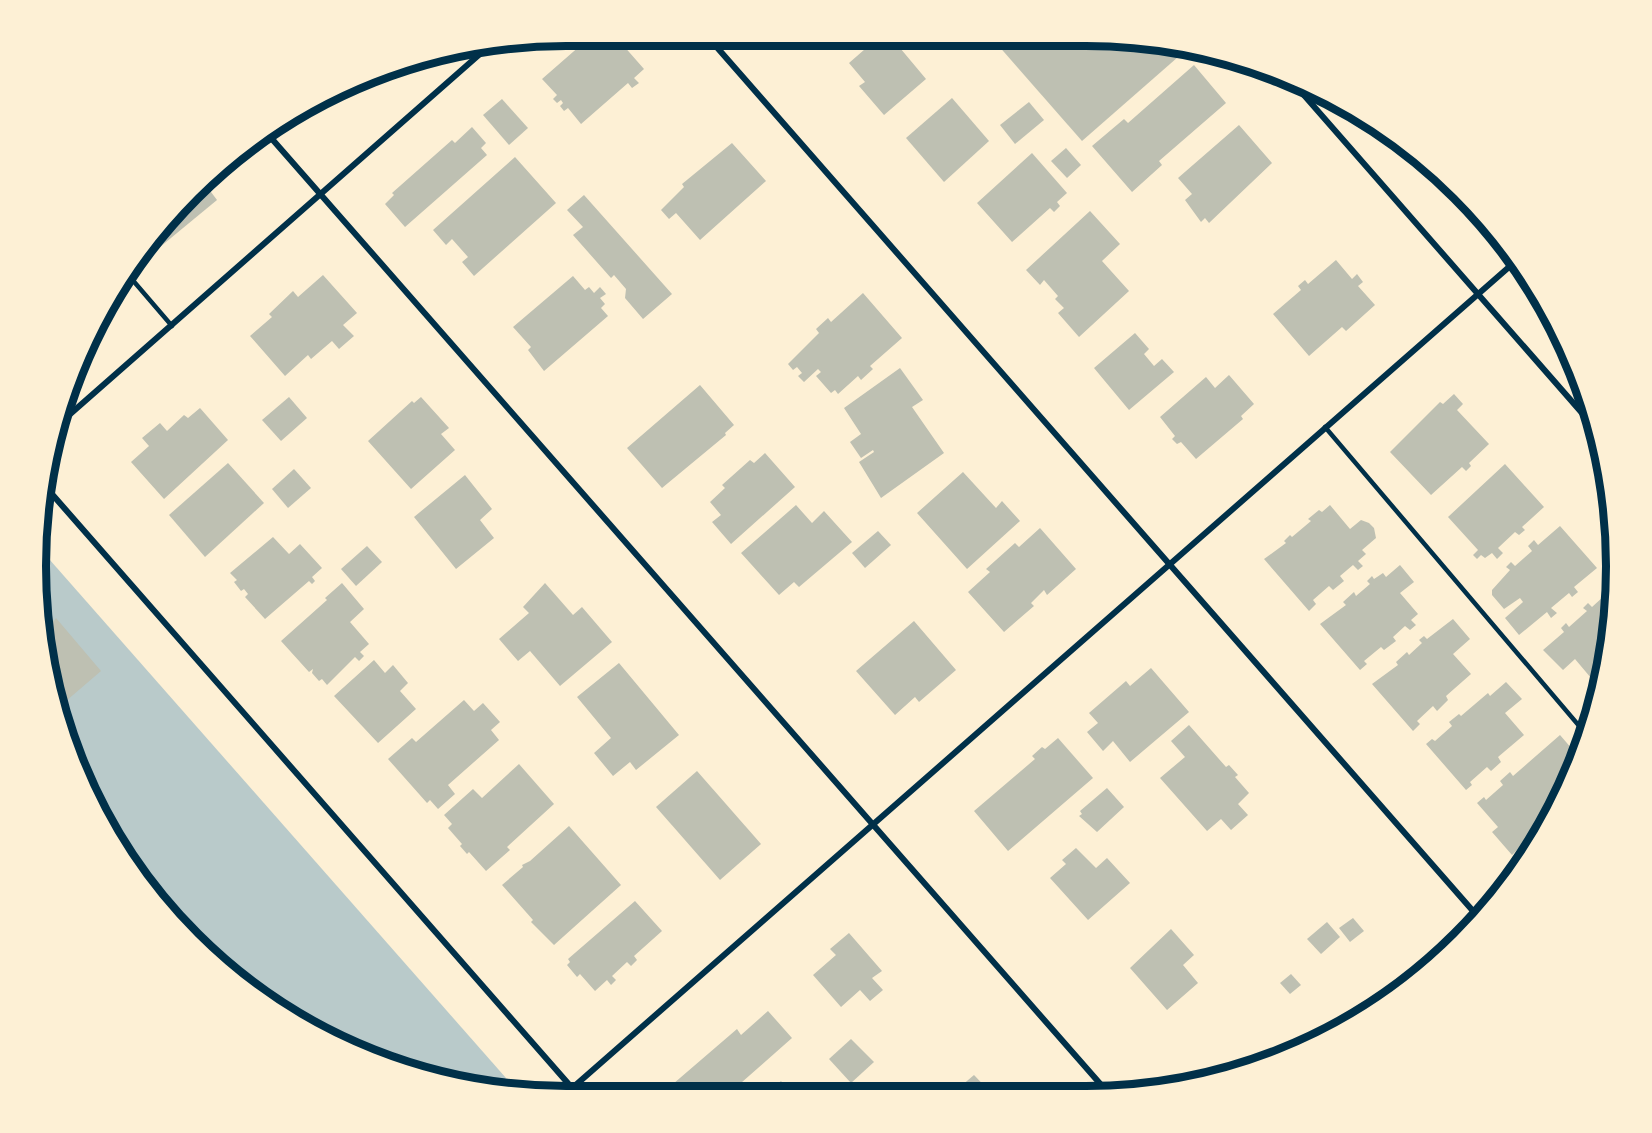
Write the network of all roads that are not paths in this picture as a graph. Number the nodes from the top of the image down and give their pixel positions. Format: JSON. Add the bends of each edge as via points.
{"nodes":[{"id":1,"x":716,"y":46,"type":"edge"},
{"id":2,"x":480,"y":54,"type":"edge"},
{"id":3,"x":1304,"y":95,"type":"edge"},
{"id":4,"x":272,"y":138,"type":"edge"},
{"id":5,"x":321,"y":195,"type":"junction"},
{"id":6,"x":1510,"y":266,"type":"edge"},
{"id":7,"x":133,"y":280,"type":"edge"},
{"id":8,"x":1478,"y":295,"type":"junction"},
{"id":9,"x":172,"y":326,"type":"junction"},
{"id":10,"x":1582,"y":414,"type":"edge"},
{"id":11,"x":69,"y":415,"type":"edge"},
{"id":12,"x":1325,"y":427,"type":"junction"},
{"id":13,"x":52,"y":494,"type":"edge"},
{"id":14,"x":1170,"y":563,"type":"junction"},
{"id":15,"x":1580,"y":727,"type":"edge"},
{"id":16,"x":874,"y":825,"type":"junction"},
{"id":17,"x":1474,"y":911,"type":"edge"},
{"id":18,"x":570,"y":1086,"type":"edge"},
{"id":19,"x":574,"y":1086,"type":"edge"},
{"id":20,"x":1102,"y":1086,"type":"edge"}],
"edges":[{"from":1,"to":14,"type":"street"},
{"from":2,"to":5,"type":"street"},
{"from":3,"to":8,"type":"street"},
{"from":4,"to":5,"type":"street"},
{"from":5,"to":9,"type":"street"},
{"from":5,"to":16,"type":"street"},
{"from":6,"to":8,"type":"street"},
{"from":7,"to":9,"type":"lane"},
{"from":8,"to":10,"type":"street"},
{"from":8,"to":12,"type":"street"},
{"from":9,"to":11,"type":"street"},
{"from":12,"to":14,"type":"street"},
{"from":12,"to":15,"type":"lane"},
{"from":13,"to":18,"type":"street"},
{"from":14,"to":16,"type":"street"},
{"from":14,"to":17,"type":"street"},
{"from":16,"to":19,"type":"street"},
{"from":16,"to":20,"type":"street"}]}
